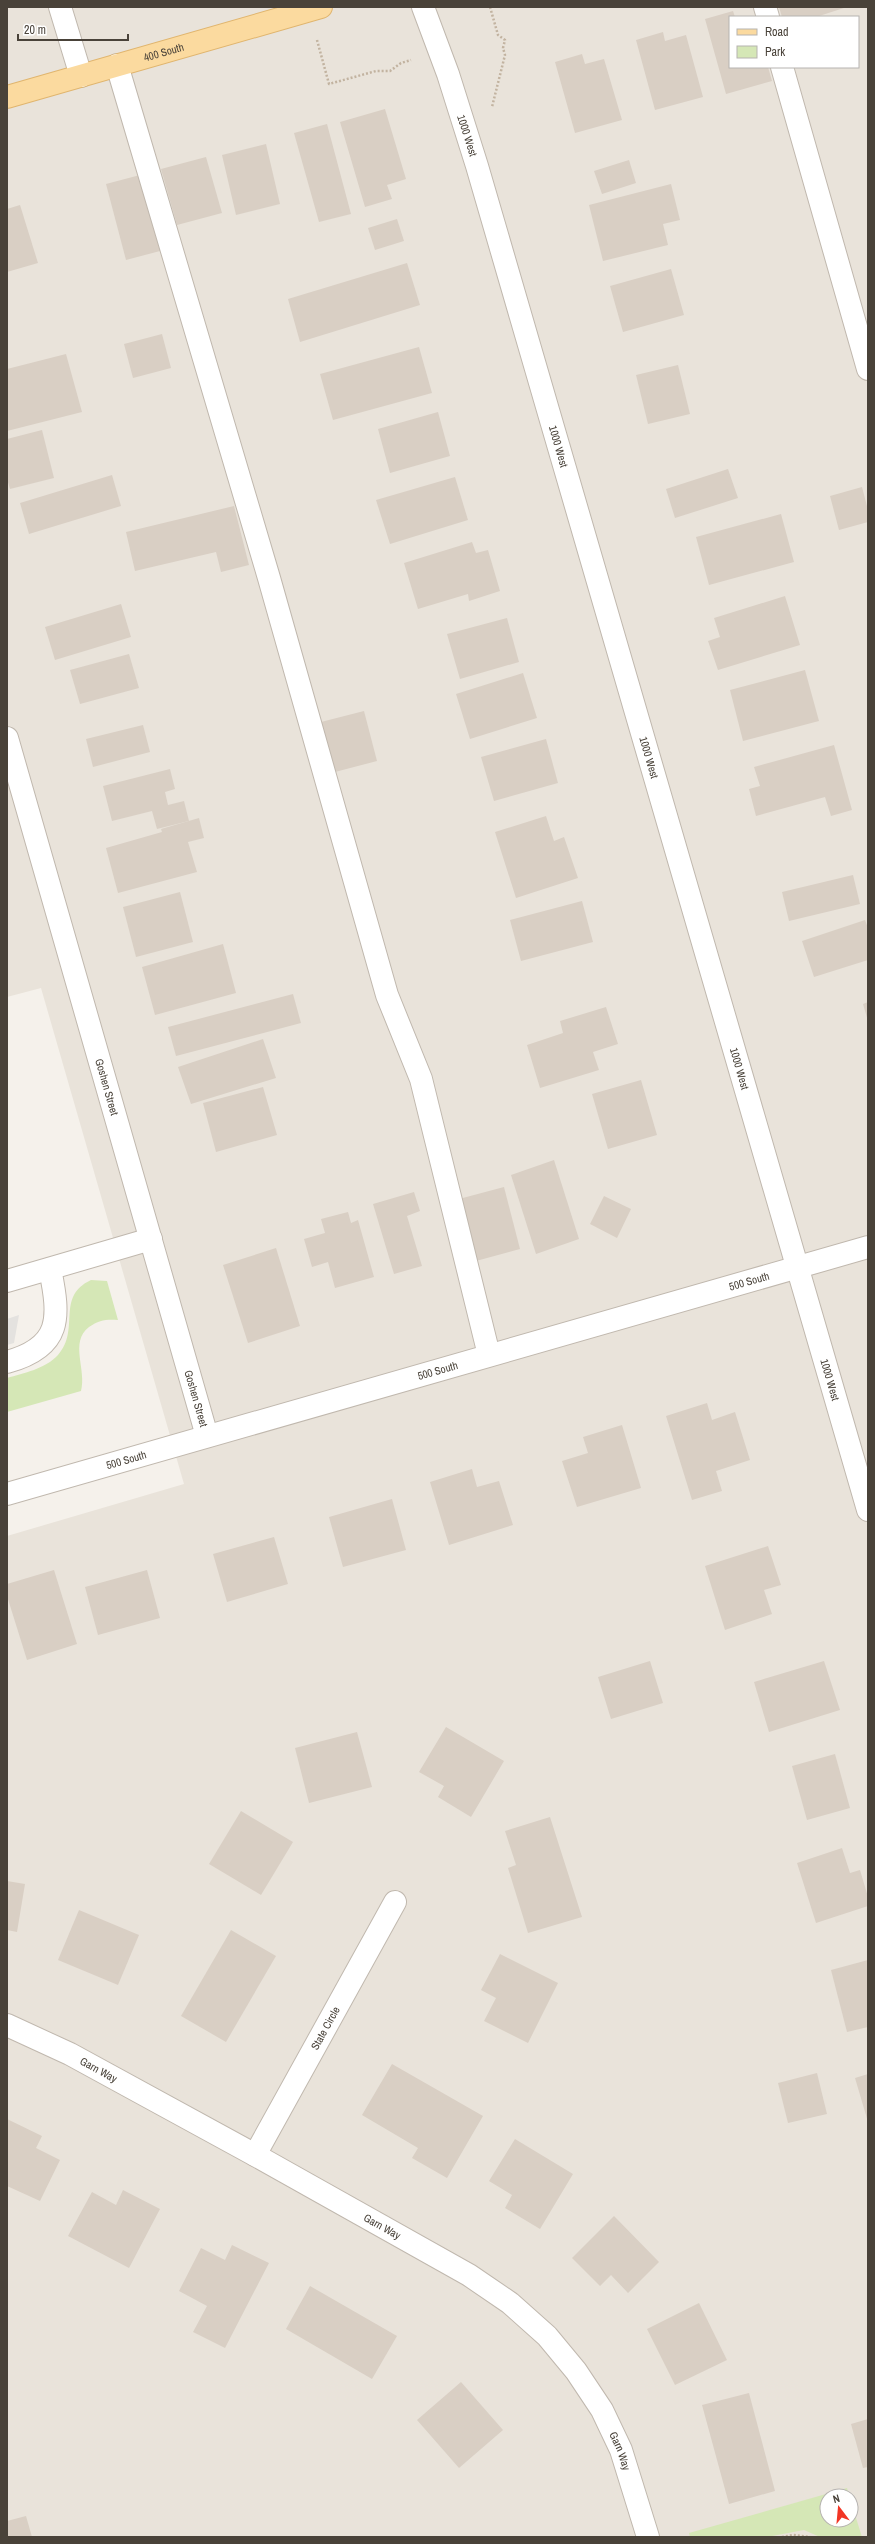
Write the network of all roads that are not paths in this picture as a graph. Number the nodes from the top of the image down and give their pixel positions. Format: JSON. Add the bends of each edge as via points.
{"nodes":[{"id":1,"x":60,"y":7,"type":"edge"},
{"id":2,"x":321,"y":7,"type":"edge"},
{"id":3,"x":423,"y":7,"type":"edge"},
{"id":4,"x":117,"y":65,"type":"junction"},
{"id":5,"x":782,"y":68,"type":"edge"},
{"id":6,"x":81,"y":76,"type":"junction"},
{"id":7,"x":7,"y":97,"type":"edge"},
{"id":8,"x":868,"y":369,"type":"edge"},
{"id":9,"x":7,"y":738,"type":"edge"},
{"id":10,"x":151,"y":1239,"type":"junction"},
{"id":11,"x":868,"y":1247,"type":"edge"},
{"id":12,"x":797,"y":1266,"type":"junction"},
{"id":13,"x":50,"y":1269,"type":"junction"},
{"id":14,"x":7,"y":1281,"type":"edge"},
{"id":15,"x":489,"y":1355,"type":"junction"},
{"id":16,"x":7,"y":1362,"type":"edge"},
{"id":17,"x":208,"y":1436,"type":"junction"},
{"id":18,"x":7,"y":1494,"type":"edge"},
{"id":19,"x":868,"y":1510,"type":"edge"},
{"id":20,"x":396,"y":1902,"type":"dead end"},
{"id":21,"x":7,"y":2025,"type":"edge"},
{"id":22,"x":255,"y":2154,"type":"junction"},
{"id":23,"x":648,"y":2537,"type":"edge"}],
"edges":[{"from":1,"to":6,"type":"street"},
{"from":2,"to":4,"type":"main road","name":"400 South"},
{"from":3,"to":12,"type":"street","name":"1000 West","via":[[448,74],[479,174]]},
{"from":4,"to":6,"type":"main road","name":"400 South"},
{"from":4,"to":15,"type":"street","via":[[269,578],[387,995],[421,1079]]},
{"from":5,"to":8,"type":"street"},
{"from":6,"to":7,"type":"main road","name":"400 South"},
{"from":9,"to":10,"type":"street","name":"Goshen Street"},
{"from":10,"to":13,"type":"street"},
{"from":10,"to":17,"type":"street","name":"Goshen Street"},
{"from":11,"to":12,"type":"street","name":"500 South"},
{"from":12,"to":15,"type":"street","name":"500 South"},
{"from":12,"to":19,"type":"street","name":"1000 West"},
{"from":13,"to":14,"type":"street"},
{"from":13,"to":16,"type":"street","via":[[55,1324],[50,1338],[32,1352]]},
{"from":15,"to":17,"type":"street","name":"500 South"},
{"from":17,"to":18,"type":"street","name":"500 South"},
{"from":20,"to":22,"type":"street","name":"State Circle"},
{"from":21,"to":22,"type":"street","name":"Garn Way","via":[[70,2054]]},
{"from":22,"to":23,"type":"street","name":"Garn Way","via":[[469,2275],[510,2303],[547,2336],[576,2371],[602,2410],[621,2450]]}]}
